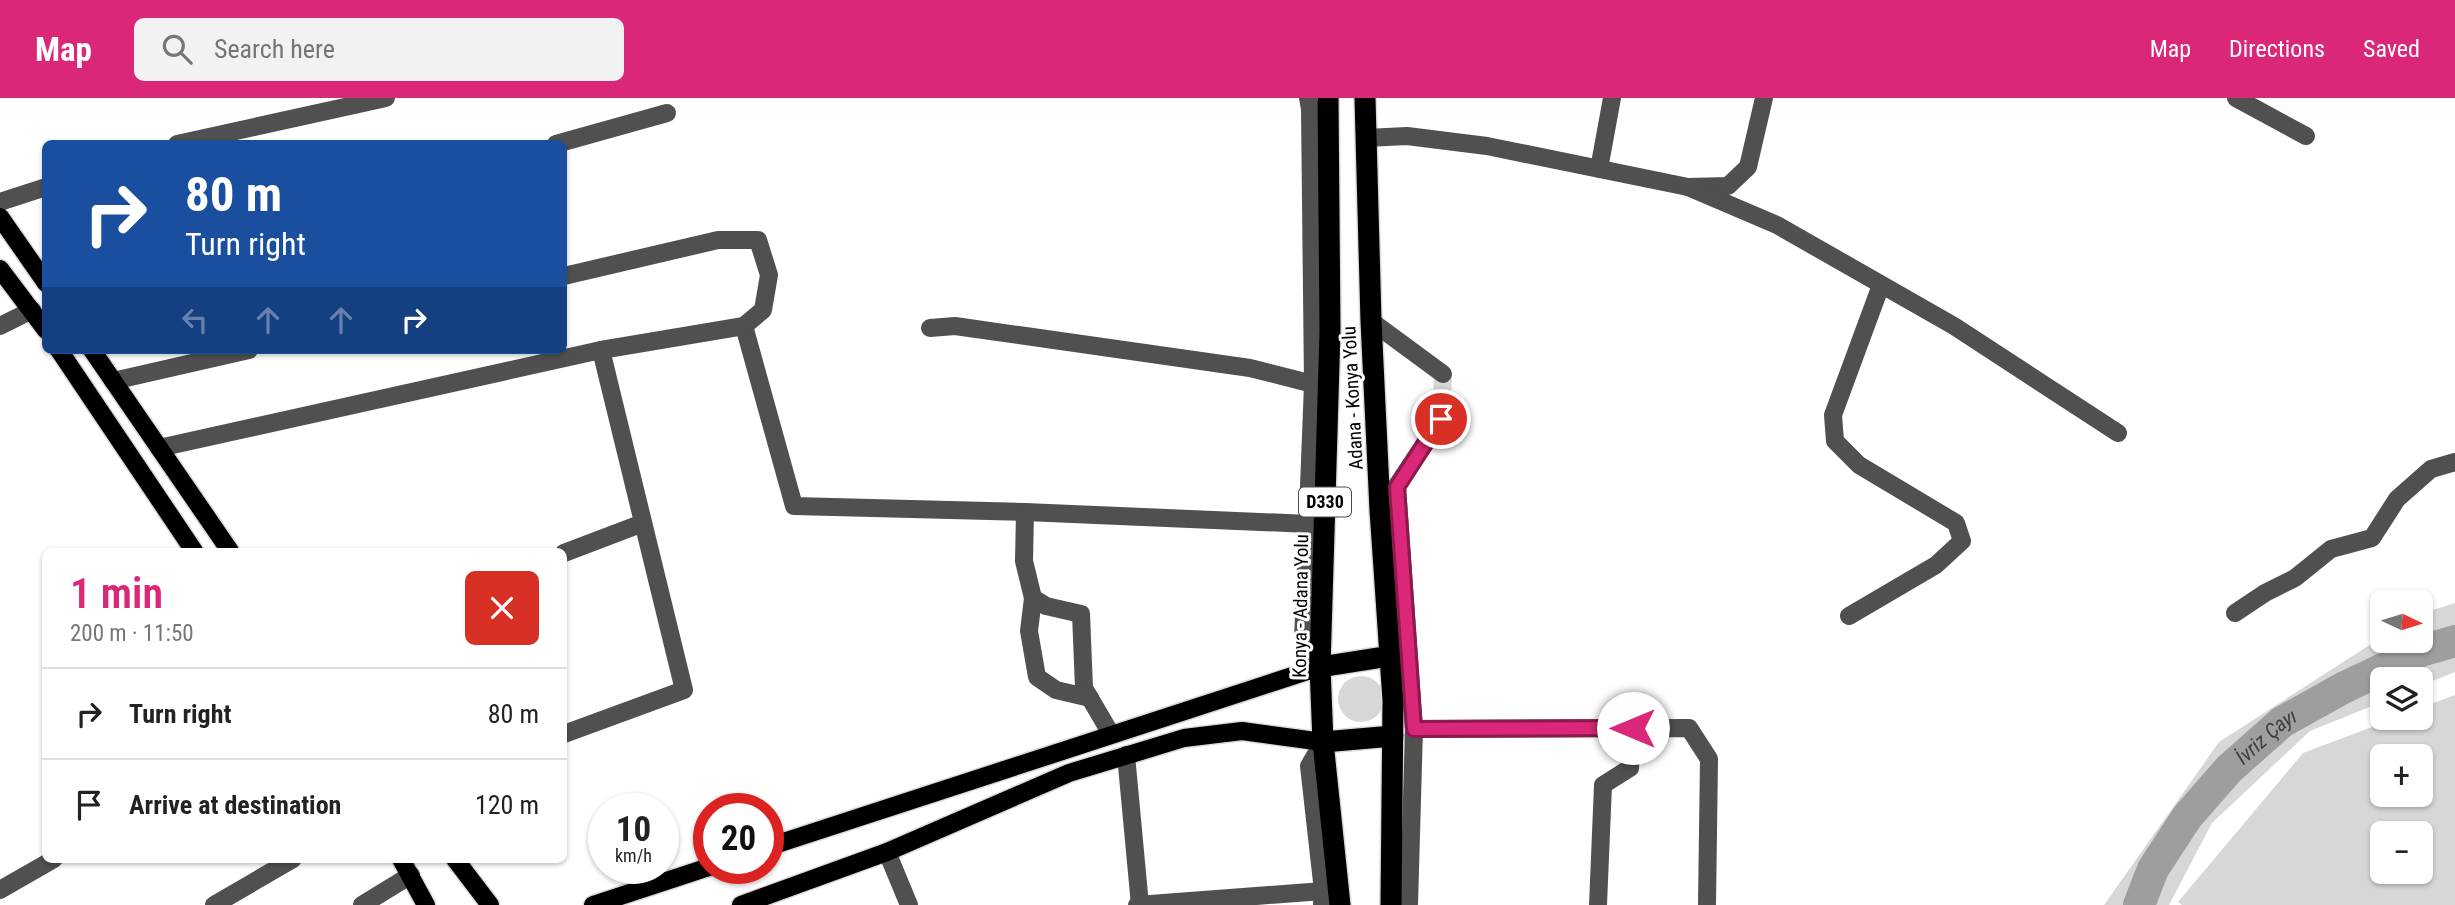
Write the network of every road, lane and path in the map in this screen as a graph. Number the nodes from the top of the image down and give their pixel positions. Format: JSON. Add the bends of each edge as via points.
{"nodes":[{"id":1,"x":386,"y":98,"type":"edge"},
{"id":2,"x":1308,"y":98,"type":"edge"},
{"id":3,"x":1328,"y":98,"type":"edge"},
{"id":4,"x":1365,"y":98,"type":"edge"},
{"id":5,"x":1612,"y":98,"type":"edge"},
{"id":6,"x":1764,"y":98,"type":"edge"},
{"id":7,"x":2236,"y":98,"type":"edge"},
{"id":8,"x":318,"y":105,"type":"edge"},
{"id":9,"x":667,"y":113,"type":"dead end"},
{"id":10,"x":2306,"y":136,"type":"dead end"},
{"id":11,"x":1366,"y":138,"type":"junction"},
{"id":12,"x":191,"y":140,"type":"edge"},
{"id":13,"x":567,"y":141,"type":"edge"},
{"id":14,"x":1599,"y":169,"type":"junction"},
{"id":15,"x":1688,"y":187,"type":"junction"},
{"id":16,"x":42,"y":188,"type":"edge"},
{"id":17,"x":0,"y":202,"type":"edge"},
{"id":18,"x":0,"y":217,"type":"edge"},
{"id":19,"x":0,"y":269,"type":"edge"},
{"id":20,"x":567,"y":275,"type":"edge"},
{"id":21,"x":42,"y":276,"type":"edge"},
{"id":22,"x":1881,"y":285,"type":"junction"},
{"id":23,"x":32,"y":310,"type":"junction"},
{"id":24,"x":1371,"y":321,"type":"junction"},
{"id":25,"x":42,"y":324,"type":"edge"},
{"id":26,"x":0,"y":326,"type":"edge"},
{"id":27,"x":744,"y":326,"type":"junction"},
{"id":28,"x":930,"y":328,"type":"dead end"},
{"id":29,"x":601,"y":350,"type":"junction"},
{"id":30,"x":62,"y":354,"type":"edge"},
{"id":31,"x":95,"y":354,"type":"edge"},
{"id":32,"x":231,"y":354,"type":"edge"},
{"id":33,"x":1443,"y":374,"type":"dead end"},
{"id":34,"x":113,"y":381,"type":"junction"},
{"id":35,"x":1313,"y":384,"type":"junction"},
{"id":36,"x":1441,"y":419,"type":"tunnel mouth"},
{"id":37,"x":2118,"y":433,"type":"dead end"},
{"id":38,"x":159,"y":448,"type":"junction"},
{"id":39,"x":2455,"y":462,"type":"edge"},
{"id":40,"x":1397,"y":487,"type":"junction"},
{"id":41,"x":1380,"y":510,"type":"junction"},
{"id":42,"x":1026,"y":512,"type":"junction"},
{"id":43,"x":643,"y":523,"type":"junction"},
{"id":44,"x":1309,"y":524,"type":"junction"},
{"id":45,"x":192,"y":548,"type":"edge"},
{"id":46,"x":228,"y":548,"type":"edge"},
{"id":47,"x":567,"y":552,"type":"edge"},
{"id":48,"x":1033,"y":598,"type":"junction"},
{"id":49,"x":2235,"y":613,"type":"dead end"},
{"id":50,"x":1849,"y":616,"type":"dead end"},
{"id":51,"x":1390,"y":656,"type":"junction"},
{"id":52,"x":1320,"y":667,"type":"junction"},
{"id":53,"x":1090,"y":698,"type":"junction"},
{"id":54,"x":1633,"y":728,"type":"junction"},
{"id":55,"x":1414,"y":729,"type":"junction"},
{"id":56,"x":567,"y":733,"type":"edge"},
{"id":57,"x":1111,"y":734,"type":"junction"},
{"id":58,"x":1393,"y":736,"type":"junction"},
{"id":59,"x":1323,"y":742,"type":"junction"},
{"id":60,"x":1126,"y":755,"type":"junction"},
{"id":61,"x":784,"y":842,"type":"edge"},
{"id":62,"x":887,"y":852,"type":"junction"},
{"id":63,"x":47,"y":863,"type":"edge"},
{"id":64,"x":286,"y":863,"type":"edge"},
{"id":65,"x":404,"y":863,"type":"edge"},
{"id":66,"x":458,"y":863,"type":"edge"},
{"id":67,"x":693,"y":872,"type":"edge"},
{"id":68,"x":411,"y":875,"type":"junction"},
{"id":69,"x":0,"y":890,"type":"edge"},
{"id":70,"x":1323,"y":898,"type":"edge"},
{"id":71,"x":214,"y":905,"type":"edge"},
{"id":72,"x":362,"y":905,"type":"edge"},
{"id":73,"x":426,"y":905,"type":"edge"},
{"id":74,"x":490,"y":905,"type":"edge"},
{"id":75,"x":593,"y":905,"type":"edge"},
{"id":76,"x":741,"y":905,"type":"edge"},
{"id":77,"x":909,"y":905,"type":"edge"},
{"id":78,"x":1139,"y":905,"type":"edge"},
{"id":79,"x":1340,"y":905,"type":"edge"},
{"id":80,"x":1391,"y":905,"type":"edge"},
{"id":81,"x":1409,"y":905,"type":"edge"},
{"id":82,"x":1598,"y":905,"type":"edge"},
{"id":83,"x":1707,"y":905,"type":"edge"}],
"edges":[{"from":1,"to":8,"type":"street"},
{"from":2,"to":35,"type":"street"},
{"from":3,"to":52,"type":"highway","name":"Konya - Adana Yolu","number":"D330","via":[[1331,331]]},
{"from":4,"to":11,"type":"highway","name":"Adana - Konya Yolu","number":"D330"},
{"from":5,"to":14,"type":"street"},
{"from":6,"to":15,"type":"street","via":[[1748,167],[1728,186]]},
{"from":7,"to":10,"type":"street"},
{"from":8,"to":12,"type":"street"},
{"from":9,"to":13,"type":"street"},
{"from":11,"to":14,"type":"street","via":[[1407,136],[1487,146]]},
{"from":11,"to":24,"type":"highway","name":"Adana - Konya Yolu","number":"D330"},
{"from":14,"to":15,"type":"street"},
{"from":15,"to":22,"type":"street","via":[[1777,225]]},
{"from":16,"to":17,"type":"street"},
{"from":18,"to":21,"type":"main road"},
{"from":19,"to":23,"type":"main road"},
{"from":20,"to":27,"type":"street","via":[[718,240],[758,240],[769,275],[763,310]]},
{"from":22,"to":37,"type":"street"},
{"from":22,"to":50,"type":"street","via":[[1833,415],[1835,441],[1859,465],[1956,523],[1962,541],[1936,565]]},
{"from":23,"to":25,"type":"main road"},
{"from":23,"to":26,"type":"street"},
{"from":24,"to":33,"type":"street"},
{"from":24,"to":41,"type":"highway","name":"Adana - Konya Yolu","number":"D330"},
{"from":27,"to":29,"type":"street"},
{"from":27,"to":42,"type":"street","via":[[794,506]]},
{"from":28,"to":35,"type":"street","via":[[955,326],[1236,366]]},
{"from":29,"to":38,"type":"street"},
{"from":29,"to":43,"type":"street"},
{"from":30,"to":45,"type":"main road"},
{"from":31,"to":34,"type":"main road"},
{"from":32,"to":34,"type":"street"},
{"from":34,"to":38,"type":"main road"},
{"from":35,"to":44,"type":"street"},
{"from":36,"to":40,"type":"street"},
{"from":38,"to":46,"type":"main road"},
{"from":39,"to":49,"type":"street","via":[[2431,469],[2397,499],[2372,538],[2331,549],[2295,578]]},
{"from":40,"to":41,"type":"street"},
{"from":40,"to":55,"type":"street"},
{"from":41,"to":51,"type":"highway","name":"Adana - Konya Yolu","number":"D330"},
{"from":42,"to":44,"type":"street"},
{"from":42,"to":48,"type":"street","via":[[1024,561]]},
{"from":43,"to":47,"type":"street"},
{"from":43,"to":56,"type":"street","via":[[684,690]]},
{"from":44,"to":52,"type":"street","via":[[1303,641]]},
{"from":48,"to":53,"type":"street","via":[[1081,614],[1084,688]]},
{"from":48,"to":53,"type":"street","via":[[1029,631],[1037,677],[1056,690]]},
{"from":51,"to":52,"type":"highway"},
{"from":51,"to":58,"type":"highway","name":"Adana - Konya Yolu","number":"D330"},
{"from":52,"to":57,"type":"main road"},
{"from":52,"to":59,"type":"highway","name":"Konya - Adana Yolu","number":"D330"},
{"from":53,"to":57,"type":"street"},
{"from":54,"to":55,"type":"street"},
{"from":54,"to":82,"type":"street","via":[[1630,768],[1602,785]]},
{"from":54,"to":83,"type":"street","via":[[1689,728],[1709,759]]},
{"from":55,"to":81,"type":"street"},
{"from":57,"to":61,"type":"main road"},
{"from":58,"to":59,"type":"highway"},
{"from":58,"to":80,"type":"highway","name":"Adana - Konya Yolu","number":"D330"},
{"from":59,"to":60,"type":"main road","via":[[1242,731],[1184,738]]},
{"from":59,"to":70,"type":"street","via":[[1309,766]]},
{"from":59,"to":79,"type":"highway","name":"Konya - Adana Yolu","number":"D330"},
{"from":60,"to":62,"type":"main road","via":[[1069,773]]},
{"from":60,"to":78,"type":"street"},
{"from":62,"to":76,"type":"main road"},
{"from":62,"to":77,"type":"street"},
{"from":63,"to":69,"type":"street"},
{"from":64,"to":71,"type":"street"},
{"from":65,"to":68,"type":"main road"},
{"from":66,"to":74,"type":"main road"},
{"from":67,"to":75,"type":"main road"},
{"from":68,"to":72,"type":"street"},
{"from":68,"to":73,"type":"main road"},
{"from":70,"to":78,"type":"street"}]}
